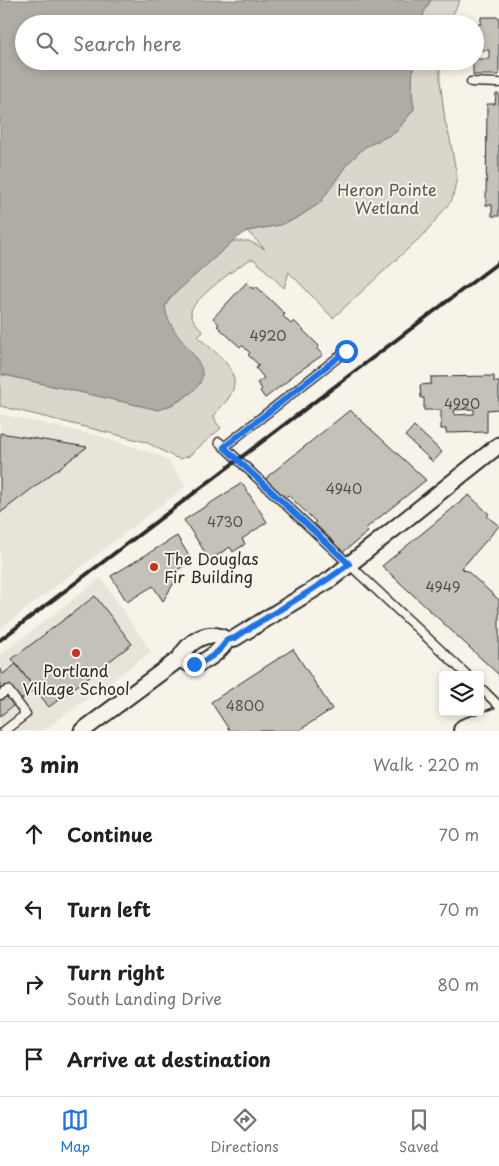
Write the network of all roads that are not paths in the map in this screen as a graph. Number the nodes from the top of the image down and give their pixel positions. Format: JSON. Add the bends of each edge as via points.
{"nodes":[{"id":1,"x":471,"y":82,"type":"dead end"},
{"id":2,"x":499,"y":83,"type":"edge"},
{"id":3,"x":346,"y":351,"type":"dead end"},
{"id":4,"x":499,"y":445,"type":"edge"},
{"id":5,"x":349,"y":564,"type":"junction"},
{"id":6,"x":463,"y":671,"type":"edge"},
{"id":7,"x":484,"y":691,"type":"edge"},
{"id":8,"x":0,"y":695,"type":"edge"},
{"id":9,"x":499,"y":706,"type":"edge"},
{"id":10,"x":499,"y":720,"type":"edge"},
{"id":11,"x":4,"y":731,"type":"edge"},
{"id":12,"x":82,"y":731,"type":"edge"},
{"id":13,"x":466,"y":731,"type":"edge"}],
"edges":[{"from":1,"to":2,"type":"lane"},
{"from":3,"to":5,"type":"lane","via":[[222,444]]},
{"from":4,"to":5,"type":"street"},
{"from":5,"to":6,"type":"lane"},
{"from":5,"to":12,"type":"street","via":[[235,638],[227,640],[220,635],[206,636],[186,648],[179,659]]},
{"from":7,"to":9,"type":"lane"},
{"from":8,"to":11,"type":"lane","via":[[8,690],[26,714]]},
{"from":10,"to":13,"type":"main road"}]}
